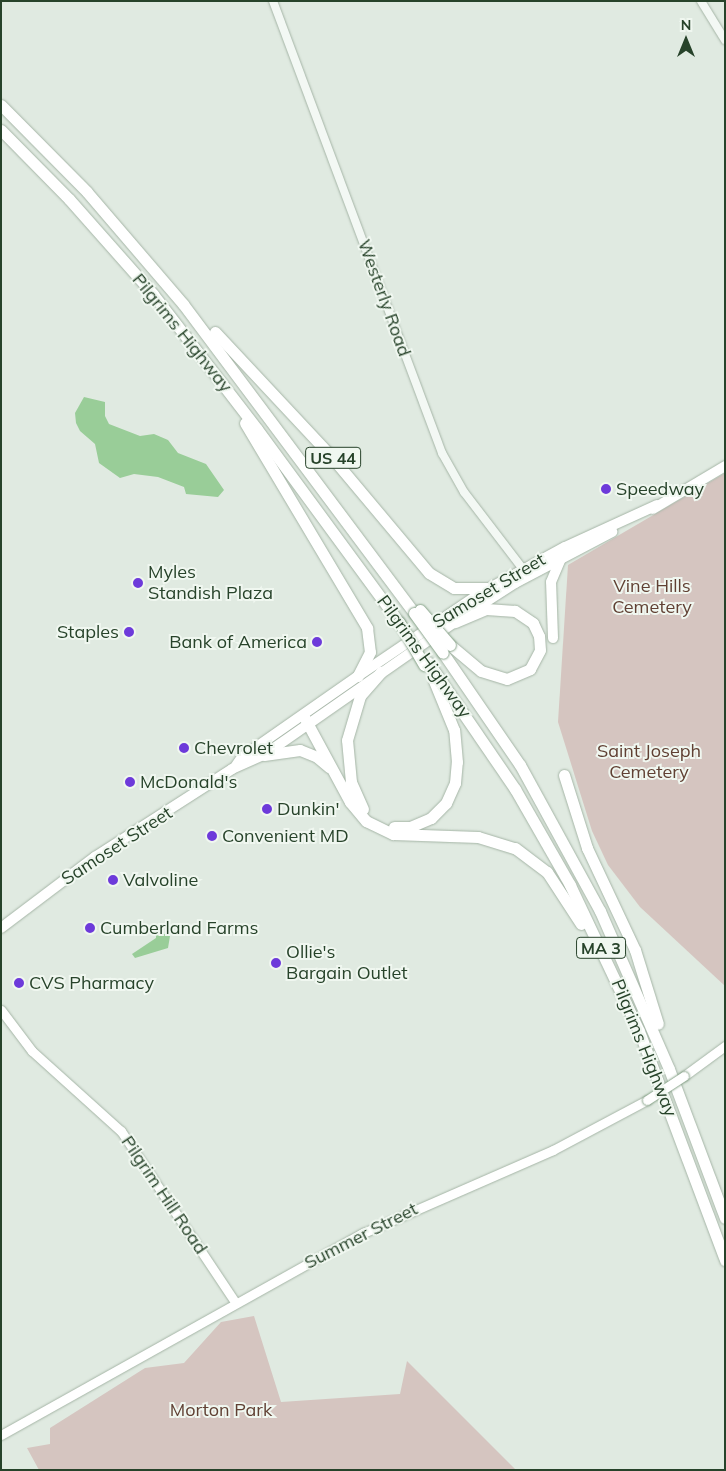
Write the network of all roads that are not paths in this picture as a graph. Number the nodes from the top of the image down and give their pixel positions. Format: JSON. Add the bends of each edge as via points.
{"nodes":[{"id":1,"x":273,"y":1,"type":"edge"},
{"id":2,"x":701,"y":1,"type":"edge"},
{"id":3,"x":725,"y":40,"type":"edge"},
{"id":4,"x":1,"y":105,"type":"edge"},
{"id":5,"x":1,"y":130,"type":"edge"},
{"id":6,"x":183,"y":304,"type":"junction"},
{"id":7,"x":214,"y":372,"type":"junction"},
{"id":8,"x":725,"y":466,"type":"edge"},
{"id":9,"x":657,"y":505,"type":"junction"},
{"id":10,"x":562,"y":558,"type":"junction"},
{"id":11,"x":526,"y":573,"type":"junction"},
{"id":12,"x":490,"y":588,"type":"junction"},
{"id":13,"x":455,"y":622,"type":"junction"},
{"id":14,"x":553,"y":638,"type":"dead end"},
{"id":15,"x":446,"y":649,"type":"junction"},
{"id":16,"x":426,"y":663,"type":"junction"},
{"id":17,"x":381,"y":672,"type":"junction"},
{"id":18,"x":358,"y":676,"type":"junction"},
{"id":19,"x":304,"y":720,"type":"junction"},
{"id":20,"x":264,"y":755,"type":"junction"},
{"id":21,"x":235,"y":767,"type":"junction"},
{"id":22,"x":336,"y":774,"type":"junction"},
{"id":23,"x":564,"y":775,"type":"dead end"},
{"id":24,"x":1,"y":928,"type":"edge"},
{"id":25,"x":1,"y":1010,"type":"edge"},
{"id":26,"x":639,"y":1031,"type":"junction"},
{"id":27,"x":725,"y":1046,"type":"edge"},
{"id":28,"x":669,"y":1069,"type":"junction"},
{"id":29,"x":725,"y":1218,"type":"edge"},
{"id":30,"x":725,"y":1260,"type":"edge"},
{"id":31,"x":235,"y":1302,"type":"junction"},
{"id":32,"x":1,"y":1435,"type":"edge"}],
"edges":[{"from":1,"to":11,"type":"street","name":"Westerly Road","via":[[442,453],[464,492]]},
{"from":2,"to":3,"type":"street"},
{"from":4,"to":6,"type":"highway","name":"Pilgrims Highway","number":"US 44","via":[[87,192]]},
{"from":5,"to":7,"type":"highway","name":"Pilgrims Highway","number":"US 44","via":[[111,245]]},
{"from":6,"to":12,"type":"highway","number":"US 44","via":[[206,322],[324,448],[429,574],[454,588]]},
{"from":6,"to":15,"type":"highway","name":"Pilgrims Highway","bridge":true,"via":[[385,574],[405,590]]},
{"from":7,"to":16,"type":"highway","name":"Pilgrims Highway","number":"US 44","bridge":true},
{"from":7,"to":18,"type":"highway","via":[[367,628],[370,652]]},
{"from":8,"to":9,"type":"main road","name":"Samoset Street","number":"US 44"},
{"from":9,"to":10,"type":"main road","name":"Samoset Street","number":"US 44"},
{"from":9,"to":11,"type":"main road","name":"Samoset Street","number":"US 44"},
{"from":10,"to":11,"type":"main road","name":"Samoset Street","number":"US 44"},
{"from":10,"to":14,"type":"main road","via":[[551,582]]},
{"from":11,"to":12,"type":"main road","name":"Samoset Street","number":"US 44"},
{"from":11,"to":13,"type":"main road","name":"Samoset Street","number":"US 44"},
{"from":12,"to":18,"type":"main road","name":"Samoset Street"},
{"from":13,"to":15,"type":"highway","via":[[486,609],[515,610],[533,623],[539,636],[540,650],[530,669],[507,680],[481,671]]},
{"from":13,"to":17,"type":"main road","name":"Samoset Street","number":"US 44"},
{"from":15,"to":28,"type":"highway","name":"Pilgrims Highway","number":"MA 3","via":[[554,823],[616,944]]},
{"from":16,"to":17,"type":"highway","number":"US 44","via":[[449,714],[457,746],[457,772],[452,793],[439,811],[410,826],[388,826],[368,814],[357,798],[349,773],[347,740],[353,712],[360,696]]},
{"from":16,"to":26,"type":"highway","name":"Pilgrims Highway","number":"MA 3","via":[[483,740],[547,842]]},
{"from":17,"to":19,"type":"main road","name":"Samoset Street"},
{"from":18,"to":19,"type":"main road","name":"Samoset Street"},
{"from":19,"to":20,"type":"main road","name":"Samoset Street"},
{"from":19,"to":21,"type":"main road","name":"Samoset Street","via":[[242,757]]},
{"from":19,"to":22,"type":"highway"},
{"from":20,"to":21,"type":"main road","name":"Samoset Street"},
{"from":20,"to":22,"type":"highway","via":[[291,750],[306,752],[322,760]]},
{"from":21,"to":24,"type":"main road","name":"Samoset Street","via":[[95,857]]},
{"from":22,"to":26,"type":"highway","via":[[358,815],[384,832],[491,839],[515,848],[537,862],[557,884],[578,918]]},
{"from":23,"to":28,"type":"highway","via":[[587,848],[635,950],[664,1041]]},
{"from":25,"to":31,"type":"main road","name":"Pilgrim Hill Road","via":[[32,1051],[121,1131]]},
{"from":26,"to":30,"type":"highway","name":"Pilgrims Highway","number":"MA 3"},
{"from":27,"to":31,"type":"main road","name":"Summer Street","bridge":true,"via":[[648,1100],[553,1150],[384,1222]]},
{"from":28,"to":29,"type":"highway","name":"Pilgrims Highway","number":"MA 3"},
{"from":31,"to":32,"type":"main road","name":"Summer Street"}]}
